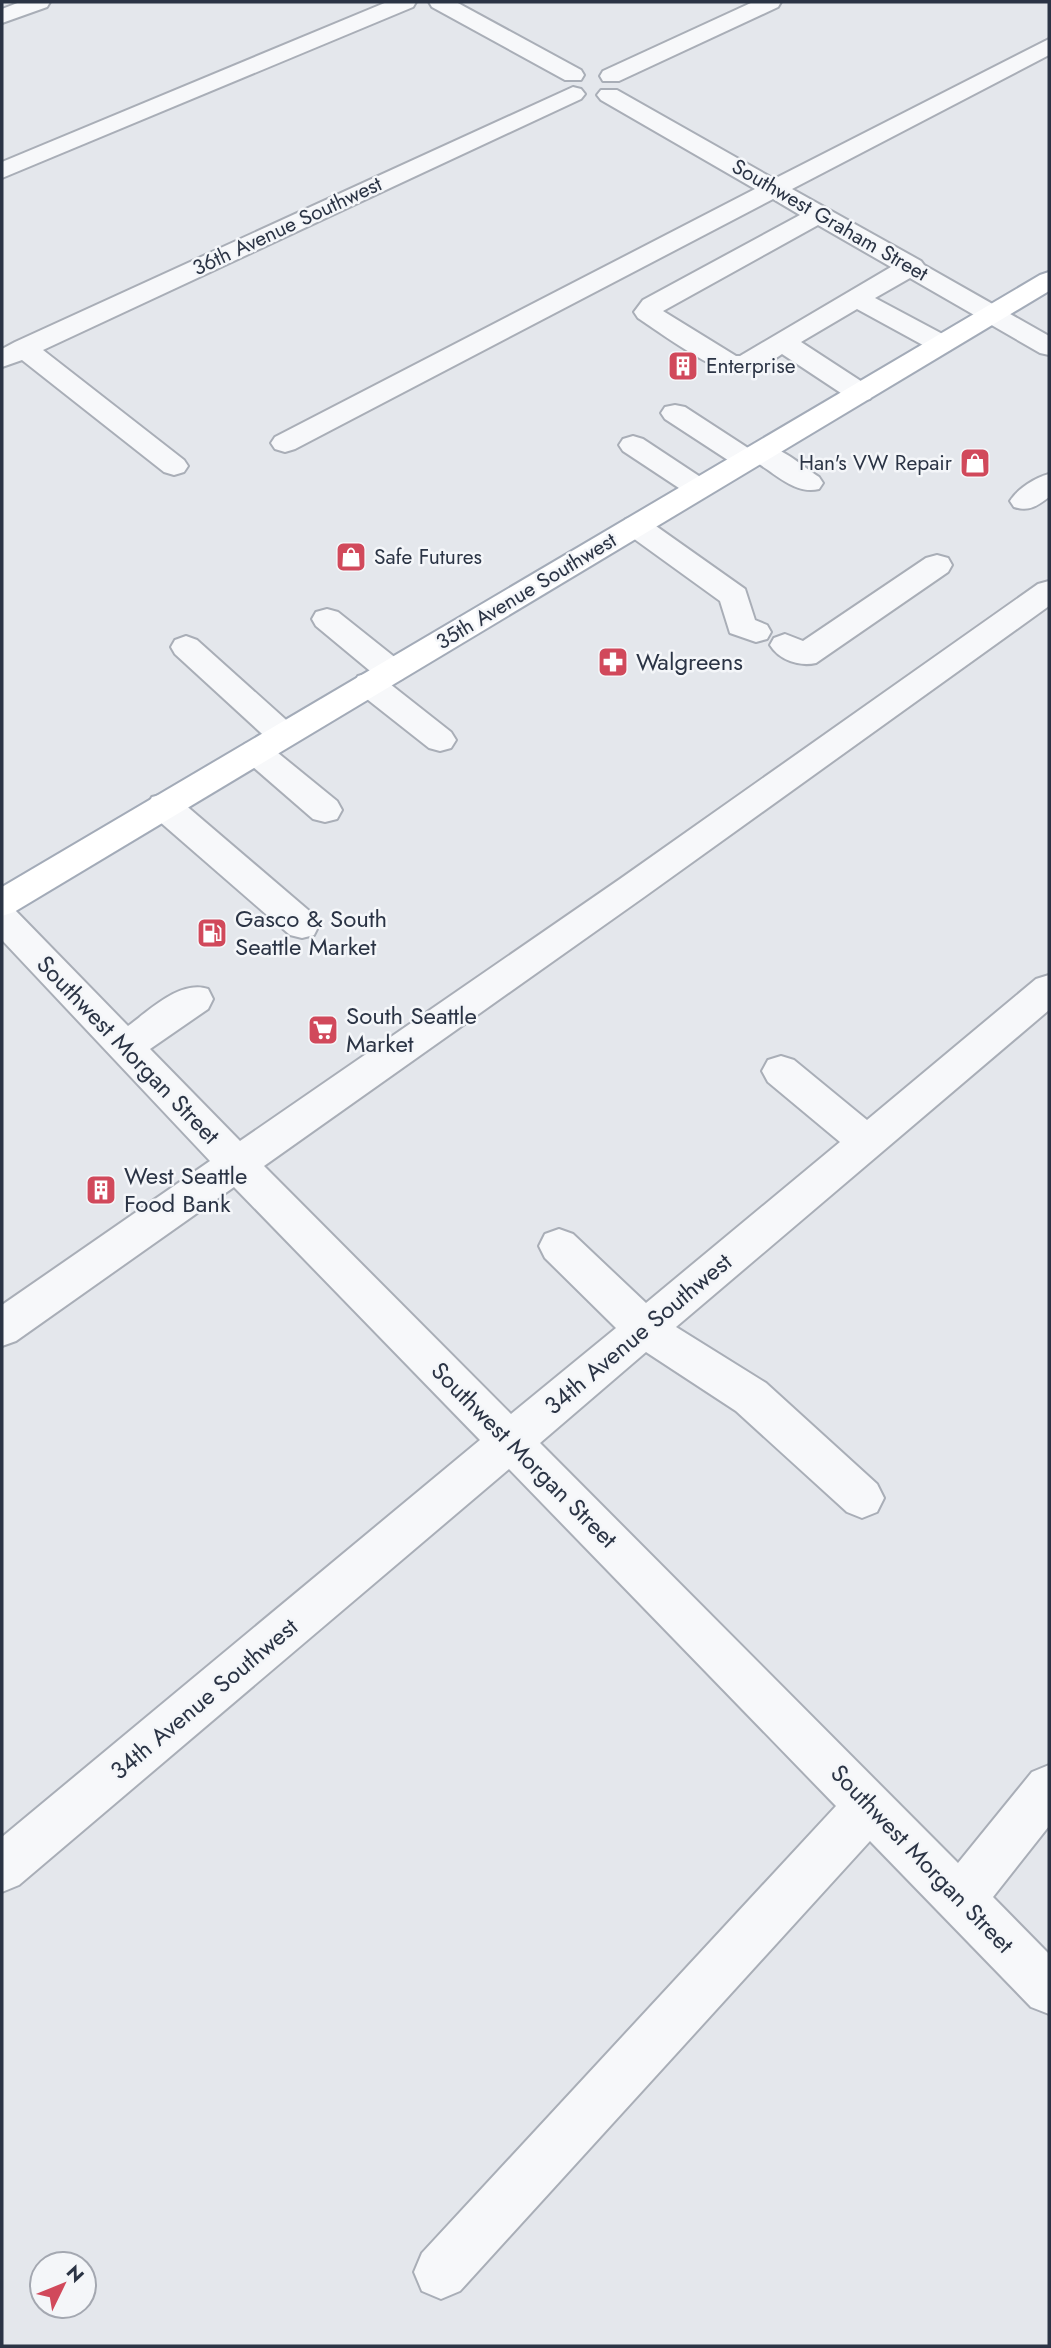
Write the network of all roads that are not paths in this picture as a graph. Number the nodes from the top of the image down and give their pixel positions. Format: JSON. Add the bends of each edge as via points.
{"nodes":[{"id":1,"x":39,"y":2,"type":"edge"},
{"id":2,"x":405,"y":2,"type":"edge"},
{"id":3,"x":440,"y":2,"type":"edge"},
{"id":4,"x":770,"y":2,"type":"edge"},
{"id":5,"x":2,"y":16,"type":"edge"},
{"id":6,"x":1049,"y":46,"type":"edge"},
{"id":7,"x":573,"y":85,"type":"junction"},
{"id":8,"x":610,"y":86,"type":"junction"},
{"id":9,"x":2,"y":171,"type":"edge"},
{"id":10,"x":776,"y":189,"type":"junction"},
{"id":11,"x":820,"y":214,"type":"junction"},
{"id":12,"x":912,"y":266,"type":"junction"},
{"id":13,"x":1049,"y":280,"type":"edge"},
{"id":14,"x":856,"y":299,"type":"junction"},
{"id":15,"x":992,"y":314,"type":"junction"},
{"id":16,"x":782,"y":342,"type":"junction"},
{"id":17,"x":941,"y":344,"type":"junction"},
{"id":18,"x":1049,"y":347,"type":"edge"},
{"id":19,"x":13,"y":354,"type":"edge"},
{"id":20,"x":860,"y":393,"type":"junction"},
{"id":21,"x":675,"y":413,"type":"dead end"},
{"id":22,"x":285,"y":443,"type":"dead end"},
{"id":23,"x":633,"y":446,"type":"dead end"},
{"id":24,"x":753,"y":456,"type":"junction"},
{"id":25,"x":174,"y":466,"type":"dead end"},
{"id":26,"x":809,"y":483,"type":"dead end"},
{"id":27,"x":1049,"y":483,"type":"edge"},
{"id":28,"x":698,"y":488,"type":"junction"},
{"id":29,"x":1024,"y":501,"type":"dead end"},
{"id":30,"x":636,"y":526,"type":"junction"},
{"id":31,"x":937,"y":565,"type":"dead end"},
{"id":32,"x":1049,"y":591,"type":"edge"},
{"id":33,"x":327,"y":620,"type":"dead end"},
{"id":34,"x":756,"y":632,"type":"dead end"},
{"id":35,"x":785,"y":645,"type":"dead end"},
{"id":36,"x":186,"y":647,"type":"dead end"},
{"id":37,"x":380,"y":677,"type":"junction"},
{"id":38,"x":284,"y":735,"type":"junction"},
{"id":39,"x":440,"y":740,"type":"dead end"},
{"id":40,"x":256,"y":752,"type":"junction"},
{"id":41,"x":164,"y":806,"type":"junction"},
{"id":42,"x":325,"y":810,"type":"dead end"},
{"id":43,"x":2,"y":903,"type":"edge"},
{"id":44,"x":2,"y":918,"type":"edge"},
{"id":45,"x":302,"y":925,"type":"dead end"},
{"id":46,"x":1049,"y":989,"type":"edge"},
{"id":47,"x":195,"y":999,"type":"dead end"},
{"id":48,"x":125,"y":1047,"type":"junction"},
{"id":49,"x":781,"y":1071,"type":"dead end"},
{"id":50,"x":867,"y":1142,"type":"junction"},
{"id":51,"x":238,"y":1165,"type":"junction"},
{"id":52,"x":559,"y":1246,"type":"dead end"},
{"id":53,"x":2,"y":1328,"type":"edge"},
{"id":54,"x":645,"y":1329,"type":"junction"},
{"id":55,"x":510,"y":1442,"type":"junction"},
{"id":56,"x":862,"y":1497,"type":"dead end"},
{"id":57,"x":1049,"y":1789,"type":"edge"},
{"id":58,"x":870,"y":1805,"type":"junction"},
{"id":59,"x":2,"y":1868,"type":"edge"},
{"id":60,"x":961,"y":1898,"type":"junction"},
{"id":61,"x":1049,"y":1989,"type":"edge"},
{"id":62,"x":441,"y":2272,"type":"dead end"}],
"edges":[{"from":1,"to":5,"type":"street"},
{"from":2,"to":9,"type":"street"},
{"from":3,"to":7,"type":"street"},
{"from":4,"to":8,"type":"street"},
{"from":6,"to":10,"type":"street"},
{"from":7,"to":8,"type":"street","via":[[592,99]]},
{"from":7,"to":19,"type":"street","name":"36th Avenue Southwest"},
{"from":8,"to":10,"type":"street","name":"Southwest Graham Street"},
{"from":10,"to":11,"type":"street","name":"Southwest Graham Street"},
{"from":10,"to":22,"type":"street"},
{"from":11,"to":12,"type":"street","name":"Southwest Graham Street"},
{"from":11,"to":16,"type":"street","via":[[647,312],[730,364],[751,362]]},
{"from":12,"to":14,"type":"street"},
{"from":12,"to":15,"type":"street","name":"Southwest Graham Street"},
{"from":13,"to":15,"type":"main road","name":"35th Avenue Southwest"},
{"from":14,"to":16,"type":"street"},
{"from":14,"to":17,"type":"street"},
{"from":15,"to":17,"type":"main road","name":"35th Avenue Southwest"},
{"from":15,"to":18,"type":"street","name":"Southwest Graham Street"},
{"from":16,"to":20,"type":"street"},
{"from":17,"to":20,"type":"main road","name":"35th Avenue Southwest"},
{"from":19,"to":25,"type":"street"},
{"from":20,"to":24,"type":"main road","name":"35th Avenue Southwest"},
{"from":21,"to":24,"type":"street"},
{"from":23,"to":28,"type":"street"},
{"from":24,"to":26,"type":"street"},
{"from":24,"to":28,"type":"main road","name":"35th Avenue Southwest"},
{"from":27,"to":29,"type":"street"},
{"from":28,"to":30,"type":"main road","name":"35th Avenue Southwest"},
{"from":30,"to":34,"type":"street","via":[[734,596],[741,626]]},
{"from":30,"to":37,"type":"main road","name":"35th Avenue Southwest"},
{"from":31,"to":35,"type":"street","via":[[805,655]]},
{"from":32,"to":51,"type":"street","via":[[505,960]]},
{"from":33,"to":37,"type":"street"},
{"from":36,"to":38,"type":"street"},
{"from":37,"to":38,"type":"main road","name":"35th Avenue Southwest"},
{"from":37,"to":39,"type":"street"},
{"from":38,"to":40,"type":"main road","name":"35th Avenue Southwest"},
{"from":40,"to":41,"type":"main road","name":"35th Avenue Southwest"},
{"from":40,"to":42,"type":"street"},
{"from":41,"to":43,"type":"main road","name":"35th Avenue Southwest"},
{"from":41,"to":45,"type":"street"},
{"from":44,"to":48,"type":"street","name":"Southwest Morgan Street"},
{"from":46,"to":50,"type":"street","name":"34th Avenue Southwest"},
{"from":47,"to":48,"type":"street"},
{"from":48,"to":51,"type":"street","name":"Southwest Morgan Street"},
{"from":49,"to":50,"type":"street"},
{"from":50,"to":54,"type":"street","name":"34th Avenue Southwest"},
{"from":51,"to":53,"type":"street"},
{"from":51,"to":55,"type":"street","name":"Southwest Morgan Street"},
{"from":52,"to":54,"type":"street"},
{"from":54,"to":55,"type":"street","name":"34th Avenue Southwest"},
{"from":54,"to":56,"type":"street","via":[[751,1397]]},
{"from":55,"to":58,"type":"street","name":"Southwest Morgan Street"},
{"from":55,"to":59,"type":"street","name":"34th Avenue Southwest"},
{"from":57,"to":60,"type":"street"},
{"from":58,"to":60,"type":"street","name":"Southwest Morgan Street"},
{"from":58,"to":62,"type":"street"},
{"from":60,"to":61,"type":"street","name":"Southwest Morgan Street"}]}
